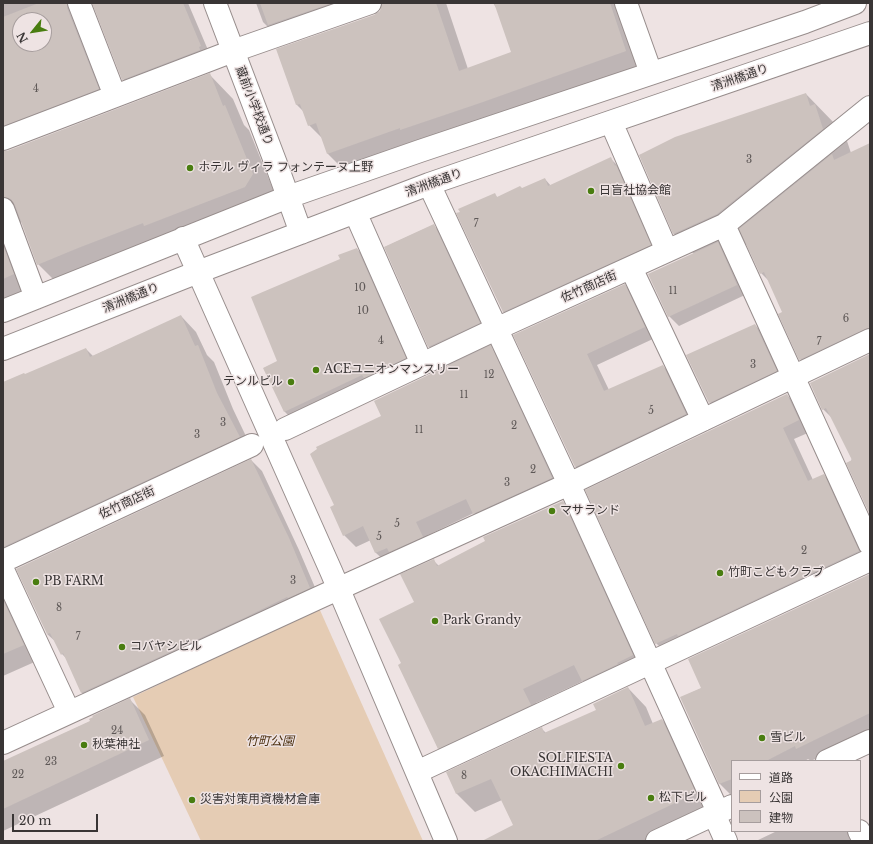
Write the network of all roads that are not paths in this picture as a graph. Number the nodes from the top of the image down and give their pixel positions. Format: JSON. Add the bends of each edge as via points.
{"nodes":[{"id":1,"x":79,"y":3,"type":"edge"},
{"id":2,"x":215,"y":3,"type":"edge"},
{"id":3,"x":370,"y":3,"type":"edge"},
{"id":4,"x":626,"y":3,"type":"edge"},
{"id":5,"x":855,"y":3,"type":"edge"},
{"id":6,"x":870,"y":33,"type":"edge"},
{"id":7,"x":233,"y":51,"type":"junction"},
{"id":8,"x":650,"y":73,"type":"junction"},
{"id":9,"x":115,"y":96,"type":"junction"},
{"id":10,"x":870,"y":107,"type":"edge"},
{"id":11,"x":611,"y":122,"type":"junction"},
{"id":12,"x":3,"y":139,"type":"edge"},
{"id":13,"x":428,"y":184,"type":"junction"},
{"id":14,"x":288,"y":197,"type":"junction"},
{"id":15,"x":3,"y":209,"type":"edge"},
{"id":16,"x":355,"y":212,"type":"junction"},
{"id":17,"x":724,"y":225,"type":"junction"},
{"id":18,"x":301,"y":233,"type":"junction"},
{"id":19,"x":184,"y":238,"type":"junction"},
{"id":20,"x":667,"y":251,"type":"junction"},
{"id":21,"x":631,"y":268,"type":"junction"},
{"id":22,"x":198,"y":272,"type":"junction"},
{"id":23,"x":36,"y":298,"type":"junction"},
{"id":24,"x":3,"y":311,"type":"edge"},
{"id":25,"x":496,"y":329,"type":"junction"},
{"id":26,"x":870,"y":340,"type":"edge"},
{"id":27,"x":3,"y":349,"type":"edge"},
{"id":28,"x":422,"y":364,"type":"junction"},
{"id":29,"x":793,"y":377,"type":"junction"},
{"id":30,"x":704,"y":420,"type":"junction"},
{"id":31,"x":285,"y":429,"type":"dead end"},
{"id":32,"x":252,"y":445,"type":"dead end"},
{"id":33,"x":569,"y":484,"type":"junction"},
{"id":34,"x":870,"y":545,"type":"edge"},
{"id":35,"x":870,"y":560,"type":"edge"},
{"id":36,"x":3,"y":561,"type":"edge"},
{"id":37,"x":3,"y":570,"type":"edge"},
{"id":38,"x":339,"y":588,"type":"junction"},
{"id":39,"x":650,"y":662,"type":"junction"},
{"id":40,"x":69,"y":712,"type":"junction"},
{"id":41,"x":870,"y":741,"type":"edge"},
{"id":42,"x":3,"y":743,"type":"edge"},
{"id":43,"x":829,"y":760,"type":"edge"},
{"id":44,"x":417,"y":772,"type":"junction"},
{"id":45,"x":721,"y":811,"type":"edge"},
{"id":46,"x":860,"y":832,"type":"edge"},
{"id":47,"x":446,"y":841,"type":"edge"},
{"id":48,"x":657,"y":841,"type":"edge"},
{"id":49,"x":726,"y":841,"type":"edge"},
{"id":50,"x":864,"y":841,"type":"edge"}],
"edges":[{"from":1,"to":9,"type":"street"},
{"from":2,"to":7,"type":"street","name":"蔵前小学校通り"},
{"from":3,"to":7,"type":"street"},
{"from":4,"to":8,"type":"street"},
{"from":5,"to":8,"type":"street"},
{"from":6,"to":11,"type":"street","name":"清洲橋通り"},
{"from":7,"to":9,"type":"street"},
{"from":7,"to":14,"type":"street","name":"蔵前小学校通り"},
{"from":8,"to":14,"type":"street"},
{"from":9,"to":12,"type":"street"},
{"from":10,"to":17,"type":"street","name":"佐竹商店街"},
{"from":11,"to":13,"type":"street","name":"清洲橋通り"},
{"from":11,"to":20,"type":"street"},
{"from":13,"to":16,"type":"street","name":"清洲橋通り"},
{"from":13,"to":25,"type":"street"},
{"from":14,"to":18,"type":"street","name":"蔵前小学校通り"},
{"from":14,"to":19,"type":"street"},
{"from":15,"to":23,"type":"street"},
{"from":16,"to":18,"type":"street","name":"清洲橋通り"},
{"from":16,"to":28,"type":"street"},
{"from":17,"to":20,"type":"street","name":"佐竹商店街"},
{"from":17,"to":29,"type":"street"},
{"from":18,"to":22,"type":"street","name":"清洲橋通り"},
{"from":19,"to":22,"type":"street"},
{"from":19,"to":23,"type":"street"},
{"from":20,"to":21,"type":"street","name":"佐竹商店街"},
{"from":21,"to":25,"type":"street","name":"佐竹商店街"},
{"from":21,"to":30,"type":"street"},
{"from":22,"to":27,"type":"street","name":"清洲橋通り"},
{"from":22,"to":38,"type":"street"},
{"from":23,"to":24,"type":"street"},
{"from":25,"to":28,"type":"street","name":"佐竹商店街"},
{"from":25,"to":33,"type":"street"},
{"from":26,"to":29,"type":"street"},
{"from":28,"to":31,"type":"street","name":"佐竹商店街"},
{"from":29,"to":30,"type":"street"},
{"from":29,"to":34,"type":"street"},
{"from":30,"to":33,"type":"street"},
{"from":32,"to":36,"type":"street","name":"佐竹商店街"},
{"from":33,"to":38,"type":"street"},
{"from":33,"to":39,"type":"street"},
{"from":35,"to":39,"type":"street"},
{"from":37,"to":40,"type":"street"},
{"from":38,"to":40,"type":"street"},
{"from":38,"to":44,"type":"street"},
{"from":39,"to":44,"type":"street"},
{"from":39,"to":45,"type":"street"},
{"from":40,"to":42,"type":"street"},
{"from":41,"to":43,"type":"street"},
{"from":44,"to":47,"type":"street"},
{"from":45,"to":48,"type":"street"},
{"from":45,"to":49,"type":"street"},
{"from":46,"to":50,"type":"street"}]}
